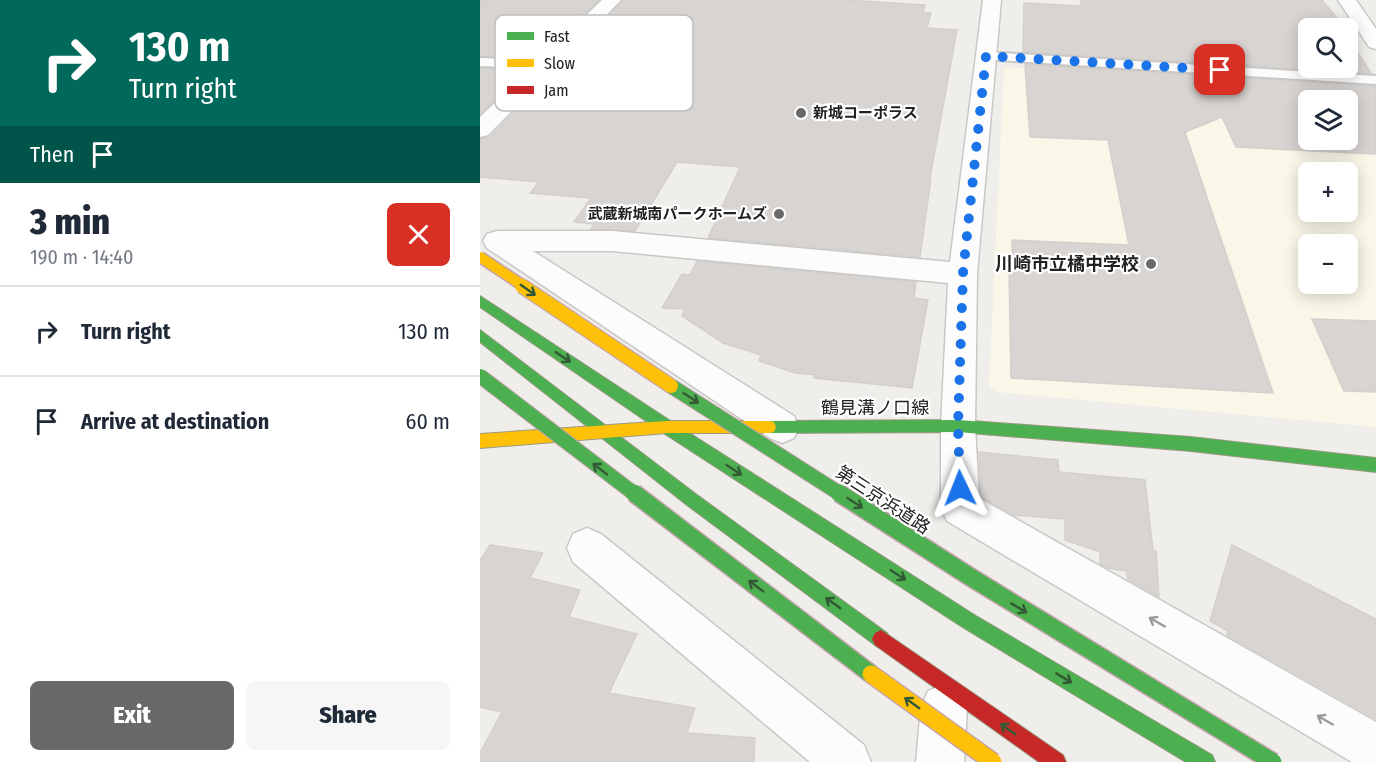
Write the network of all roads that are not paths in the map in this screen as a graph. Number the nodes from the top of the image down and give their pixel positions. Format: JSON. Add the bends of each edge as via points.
{"nodes":[{"id":1,"x":612,"y":0,"type":"edge"},
{"id":2,"x":992,"y":0,"type":"edge"},
{"id":3,"x":1347,"y":0,"type":"edge"},
{"id":4,"x":597,"y":15,"type":"edge"},
{"id":5,"x":1376,"y":43,"type":"edge"},
{"id":6,"x":986,"y":56,"type":"junction"},
{"id":7,"x":480,"y":62,"type":"edge"},
{"id":8,"x":495,"y":63,"type":"edge"},
{"id":9,"x":1376,"y":80,"type":"edge"},
{"id":10,"x":499,"y":111,"type":"edge"},
{"id":11,"x":480,"y":130,"type":"edge"},
{"id":12,"x":486,"y":243,"type":"edge"},
{"id":13,"x":963,"y":273,"type":"junction"},
{"id":14,"x":480,"y":301,"type":"edge"},
{"id":15,"x":480,"y":335,"type":"edge"},
{"id":16,"x":480,"y":376,"type":"edge"},
{"id":17,"x":958,"y":426,"type":"junction"},
{"id":18,"x":667,"y":427,"type":"junction"},
{"id":19,"x":782,"y":427,"type":"junction"},
{"id":20,"x":600,"y":431,"type":"junction"},
{"id":21,"x":480,"y":441,"type":"edge"},
{"id":22,"x":1376,"y":465,"type":"edge"},
{"id":23,"x":587,"y":548,"type":"dead end"},
{"id":24,"x":946,"y":686,"type":"junction"},
{"id":25,"x":1376,"y":749,"type":"edge"},
{"id":26,"x":847,"y":762,"type":"edge"},
{"id":27,"x":940,"y":762,"type":"edge"},
{"id":28,"x":993,"y":762,"type":"edge"},
{"id":29,"x":1056,"y":762,"type":"edge"},
{"id":30,"x":1204,"y":762,"type":"edge"},
{"id":31,"x":1273,"y":762,"type":"edge"}],
"edges":[{"from":1,"to":4,"type":"street"},
{"from":2,"to":6,"type":"street"},
{"from":3,"to":5,"type":"street"},
{"from":6,"to":9,"type":"lane"},
{"from":6,"to":13,"type":"street"},
{"from":7,"to":8,"type":"lane"},
{"from":10,"to":11,"type":"street"},
{"from":12,"to":13,"type":"street","via":[[612,241]]},
{"from":12,"to":19,"type":"street"},
{"from":12,"to":31,"type":"main road","name":"第三京浜道路","one_way":true,"bridge":true,"via":[[583,329],[977,582]]},
{"from":13,"to":17,"type":"street"},
{"from":14,"to":18,"type":"main road","one_way":true},
{"from":15,"to":20,"type":"main road"},
{"from":28,"to":16,"type":"main road","one_way":true,"bridge":true},
{"from":17,"to":19,"type":"main road","name":"鶴見溝ノ口線"},
{"from":17,"to":22,"type":"main road","name":"鶴見溝ノ口線","via":[[1191,444]]},
{"from":25,"to":17,"type":"street","one_way":true,"via":[[960,508]]},
{"from":18,"to":19,"type":"main road","name":"鶴見溝ノ口線"},
{"from":18,"to":20,"type":"main road","name":"鶴見溝ノ口線"},
{"from":18,"to":30,"type":"main road","one_way":true,"via":[[970,622]]},
{"from":20,"to":21,"type":"main road","name":"鶴見溝ノ口線"},
{"from":24,"to":20,"type":"main road","one_way":true},
{"from":23,"to":26,"type":"street"},
{"from":24,"to":27,"type":"street"},
{"from":29,"to":24,"type":"main road","one_way":true}]}
